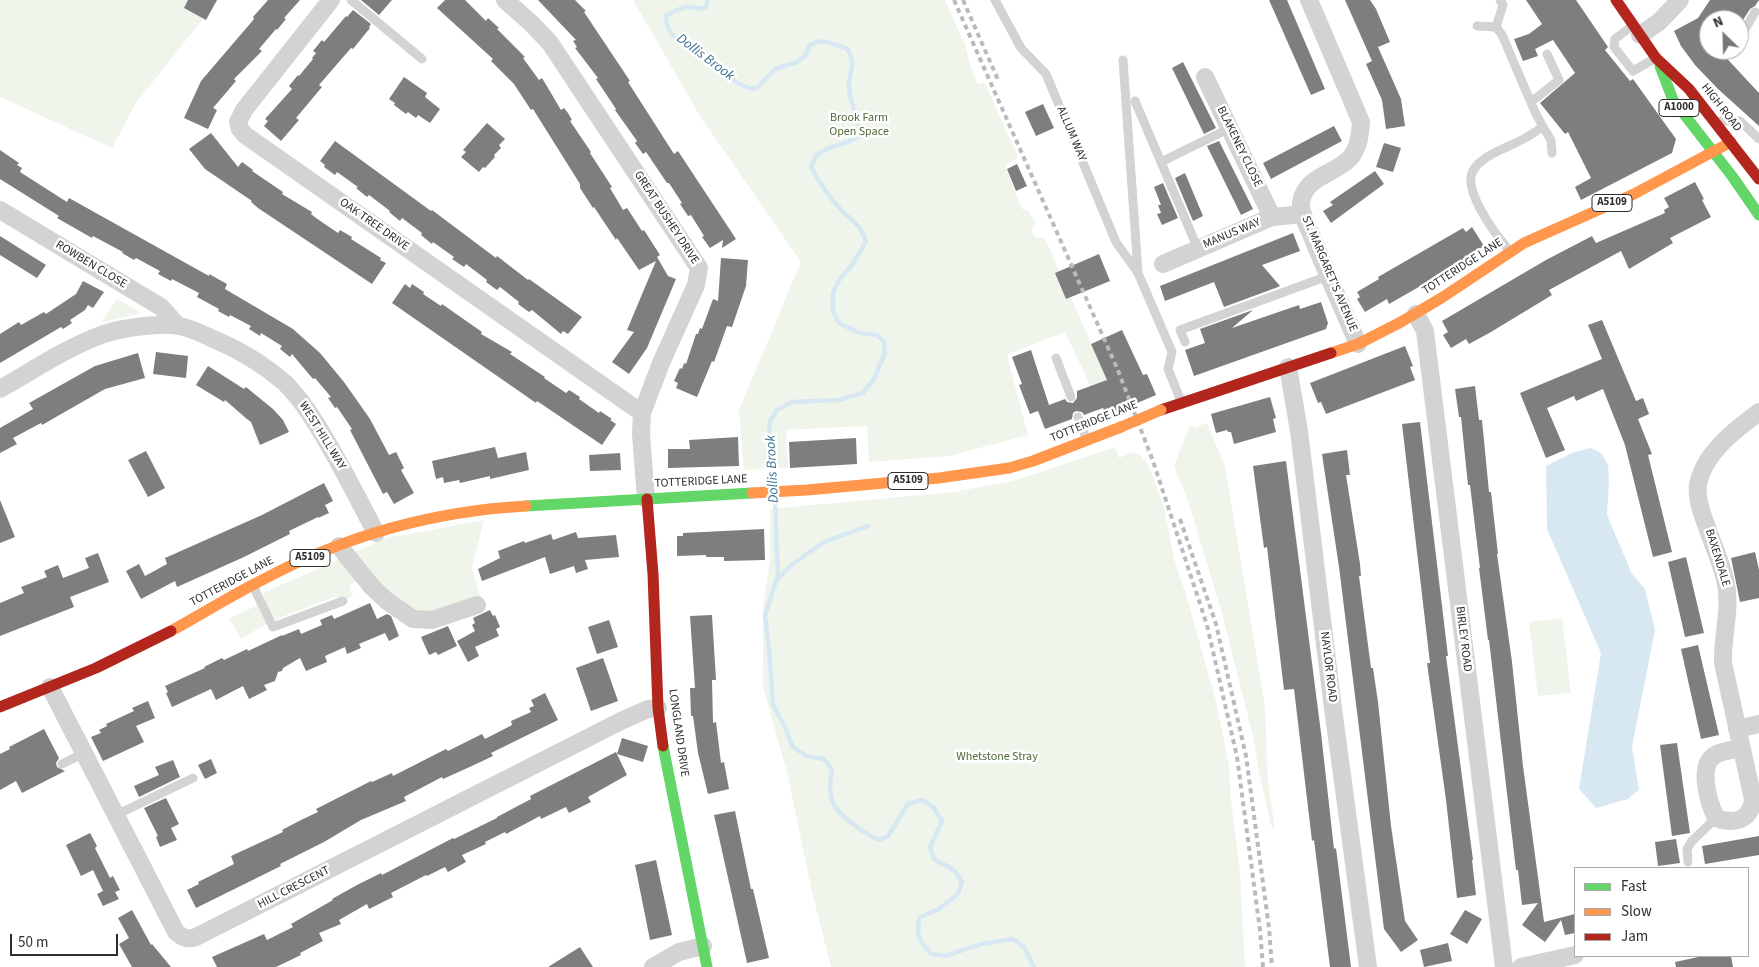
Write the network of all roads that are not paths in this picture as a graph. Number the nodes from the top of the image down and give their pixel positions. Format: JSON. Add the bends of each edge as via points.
{"nodes":[{"id":1,"x":331,"y":0,"type":"edge"},
{"id":2,"x":351,"y":0,"type":"edge"},
{"id":3,"x":506,"y":0,"type":"edge"},
{"id":4,"x":995,"y":0,"type":"edge"},
{"id":5,"x":1309,"y":0,"type":"edge"},
{"id":6,"x":1500,"y":0,"type":"edge"},
{"id":7,"x":1616,"y":0,"type":"edge"},
{"id":8,"x":1680,"y":0,"type":"edge"},
{"id":9,"x":1756,"y":12,"type":"dead end"},
{"id":10,"x":1749,"y":20,"type":"edge"},
{"id":11,"x":1477,"y":26,"type":"dead end"},
{"id":12,"x":1496,"y":27,"type":"junction"},
{"id":13,"x":1637,"y":30,"type":"junction"},
{"id":14,"x":1547,"y":54,"type":"dead end"},
{"id":15,"x":1656,"y":58,"type":"junction"},
{"id":16,"x":422,"y":59,"type":"dead end"},
{"id":17,"x":1123,"y":60,"type":"dead end"},
{"id":18,"x":1206,"y":78,"type":"dead end"},
{"id":19,"x":1135,"y":101,"type":"dead end"},
{"id":20,"x":1531,"y":102,"type":"junction"},
{"id":21,"x":1716,"y":122,"type":"junction"},
{"id":22,"x":1543,"y":127,"type":"junction"},
{"id":23,"x":1230,"y":128,"type":"junction"},
{"id":24,"x":1759,"y":139,"type":"edge"},
{"id":25,"x":1731,"y":142,"type":"junction"},
{"id":26,"x":1713,"y":152,"type":"junction"},
{"id":27,"x":1552,"y":153,"type":"dead end"},
{"id":28,"x":1161,"y":162,"type":"junction"},
{"id":29,"x":1759,"y":179,"type":"edge"},
{"id":30,"x":0,"y":210,"type":"edge"},
{"id":31,"x":1303,"y":214,"type":"junction"},
{"id":32,"x":1759,"y":215,"type":"edge"},
{"id":33,"x":1272,"y":217,"type":"junction"},
{"id":34,"x":1198,"y":249,"type":"junction"},
{"id":35,"x":1510,"y":252,"type":"junction"},
{"id":36,"x":1163,"y":264,"type":"dead end"},
{"id":37,"x":1138,"y":272,"type":"junction"},
{"id":38,"x":1328,"y":276,"type":"junction"},
{"id":39,"x":1416,"y":314,"type":"junction"},
{"id":40,"x":178,"y":326,"type":"junction"},
{"id":41,"x":1185,"y":342,"type":"dead end"},
{"id":42,"x":1358,"y":344,"type":"junction"},
{"id":43,"x":1056,"y":358,"type":"dead end"},
{"id":44,"x":1288,"y":367,"type":"junction"},
{"id":45,"x":0,"y":389,"type":"edge"},
{"id":46,"x":1071,"y":397,"type":"dead end"},
{"id":47,"x":1181,"y":402,"type":"junction"},
{"id":48,"x":1759,"y":412,"type":"edge"},
{"id":49,"x":642,"y":413,"type":"junction"},
{"id":50,"x":1078,"y":417,"type":"dead end"},
{"id":51,"x":1087,"y":440,"type":"junction"},
{"id":52,"x":646,"y":499,"type":"junction"},
{"id":53,"x":376,"y":532,"type":"junction"},
{"id":54,"x":339,"y":546,"type":"junction"},
{"id":55,"x":252,"y":585,"type":"junction"},
{"id":56,"x":342,"y":601,"type":"dead end"},
{"id":57,"x":477,"y":605,"type":"dead end"},
{"id":58,"x":50,"y":687,"type":"junction"},
{"id":59,"x":0,"y":707,"type":"edge"},
{"id":60,"x":658,"y":708,"type":"junction"},
{"id":61,"x":1759,"y":724,"type":"edge"},
{"id":62,"x":1737,"y":729,"type":"junction"},
{"id":63,"x":1741,"y":748,"type":"junction"},
{"id":64,"x":84,"y":753,"type":"junction"},
{"id":65,"x":62,"y":764,"type":"dead end"},
{"id":66,"x":193,"y":778,"type":"dead end"},
{"id":67,"x":116,"y":815,"type":"junction"},
{"id":68,"x":1716,"y":818,"type":"junction"},
{"id":69,"x":1688,"y":862,"type":"dead end"},
{"id":70,"x":703,"y":946,"type":"junction"},
{"id":71,"x":1574,"y":955,"type":"edge"},
{"id":72,"x":653,"y":967,"type":"edge"},
{"id":73,"x":707,"y":967,"type":"edge"},
{"id":74,"x":1368,"y":967,"type":"edge"},
{"id":75,"x":1504,"y":967,"type":"edge"},
{"id":76,"x":1521,"y":967,"type":"edge"}],
"edges":[{"from":1,"to":49,"type":"street","name":"OAK TREE DRIVE","via":[[244,110],[238,122],[240,129]]},
{"from":2,"to":16,"type":"lane"},
{"from":3,"to":49,"type":"street","name":"GREAT BUSHEY DRIVE","via":[[550,43],[699,268],[696,285]]},
{"from":4,"to":37,"type":"lane","name":"ALLUM WAY","via":[[1021,48],[1046,74],[1116,242]]},
{"from":5,"to":31,"type":"street","name":"ST. MARGARET'S AVENUE","via":[[1361,122],[1357,146],[1350,158],[1312,182],[1302,202]]},
{"from":6,"to":12,"type":"lane","via":[[1503,5]]},
{"from":7,"to":13,"type":"main road","name":"HIGH ROAD","number":"A1000"},
{"from":8,"to":13,"type":"street","via":[[1659,22]]},
{"from":9,"to":10,"type":"lane"},
{"from":11,"to":12,"type":"lane"},
{"from":12,"to":20,"type":"lane"},
{"from":13,"to":15,"type":"main road","name":"HIGH ROAD","number":"A1000"},
{"from":13,"to":15,"type":"lane","via":[[1615,39],[1614,46],[1633,71]]},
{"from":14,"to":20,"type":"lane","via":[[1558,80]]},
{"from":15,"to":21,"type":"main road","name":"HIGH ROAD","number":"A1000","via":[[1689,89]]},
{"from":15,"to":26,"type":"main road","name":"HIGH ROAD","number":"A1000","via":[[1673,100]]},
{"from":17,"to":37,"type":"lane","name":"ALLUM WAY"},
{"from":18,"to":23,"type":"street","name":"BLAKENEY CLOSE"},
{"from":19,"to":28,"type":"lane"},
{"from":20,"to":22,"type":"lane"},
{"from":21,"to":24,"type":"lane","via":[[1740,121]]},
{"from":21,"to":25,"type":"main road","name":"HIGH ROAD","number":"A1000"},
{"from":22,"to":27,"type":"lane","via":[[1551,140]]},
{"from":22,"to":35,"type":"lane","via":[[1487,157],[1470,176],[1479,207]]},
{"from":23,"to":28,"type":"lane"},
{"from":23,"to":33,"type":"street","name":"BLAKENEY CLOSE"},
{"from":25,"to":26,"type":"main road","name":"TOTTERIDGE LANE","number":"A5109"},
{"from":25,"to":29,"type":"main road","name":"HIGH ROAD","number":"A1000"},
{"from":26,"to":32,"type":"main road","name":"HIGH ROAD","number":"A1000"},
{"from":26,"to":35,"type":"main road","name":"TOTTERIDGE LANE","number":"A5109","via":[[1634,194],[1540,235]]},
{"from":28,"to":34,"type":"lane"},
{"from":30,"to":40,"type":"street","name":"ROWBEN CLOSE","via":[[161,306]]},
{"from":31,"to":33,"type":"street","name":"MANUS WAY"},
{"from":31,"to":38,"type":"street","name":"ST. MARGARET'S AVENUE"},
{"from":33,"to":34,"type":"street","name":"MANUS WAY"},
{"from":34,"to":36,"type":"street","name":"MANUS WAY"},
{"from":35,"to":39,"type":"main road","name":"TOTTERIDGE LANE","number":"A5109"},
{"from":37,"to":47,"type":"lane","name":"ALLUM WAY","via":[[1172,352],[1168,369]]},
{"from":38,"to":41,"type":"lane","via":[[1180,330]]},
{"from":38,"to":42,"type":"street","name":"ST. MARGARET'S AVENUE"},
{"from":39,"to":42,"type":"main road","name":"TOTTERIDGE LANE","number":"A5109"},
{"from":39,"to":75,"type":"street","name":"BIRLEY ROAD","via":[[1425,331]]},
{"from":40,"to":45,"type":"street","name":"WEST HILL WAY","via":[[137,326],[105,333]]},
{"from":40,"to":53,"type":"street","name":"WEST HILL WAY","via":[[241,352],[286,385],[305,406],[330,444]]},
{"from":42,"to":44,"type":"main road","name":"TOTTERIDGE LANE","number":"A5109"},
{"from":43,"to":46,"type":"lane"},
{"from":44,"to":47,"type":"main road","name":"TOTTERIDGE LANE","number":"A5109"},
{"from":44,"to":74,"type":"street","name":"NAYLOR ROAD","via":[[1299,430]]},
{"from":47,"to":51,"type":"main road","name":"TOTTERIDGE LANE","number":"A5109","bridge":true},
{"from":48,"to":62,"type":"street","name":"BAXENDALE","via":[[1724,440],[1705,466],[1698,485],[1701,508],[1725,579],[1728,600],[1723,664]]},
{"from":49,"to":52,"type":"street","name":"GREAT BUSHEY DRIVE"},
{"from":50,"to":51,"type":"lane"},
{"from":51,"to":52,"type":"main road","name":"TOTTERIDGE LANE","number":"A5109","via":[[1009,468],[939,478]]},
{"from":52,"to":53,"type":"main road","name":"TOTTERIDGE LANE","number":"A5109","via":[[492,508],[460,512]]},
{"from":52,"to":60,"type":"main road","name":"LONGLAND DRIVE","via":[[653,574]]},
{"from":53,"to":54,"type":"main road","name":"TOTTERIDGE LANE","number":"A5109"},
{"from":54,"to":55,"type":"main road","name":"TOTTERIDGE LANE","number":"A5109"},
{"from":54,"to":57,"type":"street","via":[[377,592],[413,619],[432,620]]},
{"from":55,"to":56,"type":"lane","via":[[274,627]]},
{"from":55,"to":58,"type":"main road","name":"TOTTERIDGE LANE","number":"A5109","via":[[155,640]]},
{"from":58,"to":59,"type":"main road","name":"TOTTERIDGE LANE","number":"A5109"},
{"from":58,"to":64,"type":"street","name":"HILL CRESCENT"},
{"from":60,"to":67,"type":"street","name":"HILL CRESCENT","via":[[621,721],[190,939],[176,932]]},
{"from":60,"to":70,"type":"main road","name":"LONGLAND DRIVE"},
{"from":61,"to":62,"type":"street"},
{"from":62,"to":63,"type":"street","name":"BAXENDALE"},
{"from":63,"to":68,"type":"street","via":[[1721,752],[1708,762],[1705,771],[1710,805]]},
{"from":63,"to":68,"type":"street","name":"BAXENDALE","via":[[1753,799],[1752,809],[1735,821]]},
{"from":64,"to":65,"type":"lane"},
{"from":64,"to":67,"type":"street","name":"HILL CRESCENT"},
{"from":66,"to":67,"type":"lane"},
{"from":68,"to":69,"type":"lane","via":[[1692,841],[1687,849]]},
{"from":70,"to":72,"type":"street","via":[[680,952]]},
{"from":70,"to":73,"type":"main road","name":"LONGLAND DRIVE"},
{"from":71,"to":76,"type":"street"}]}
